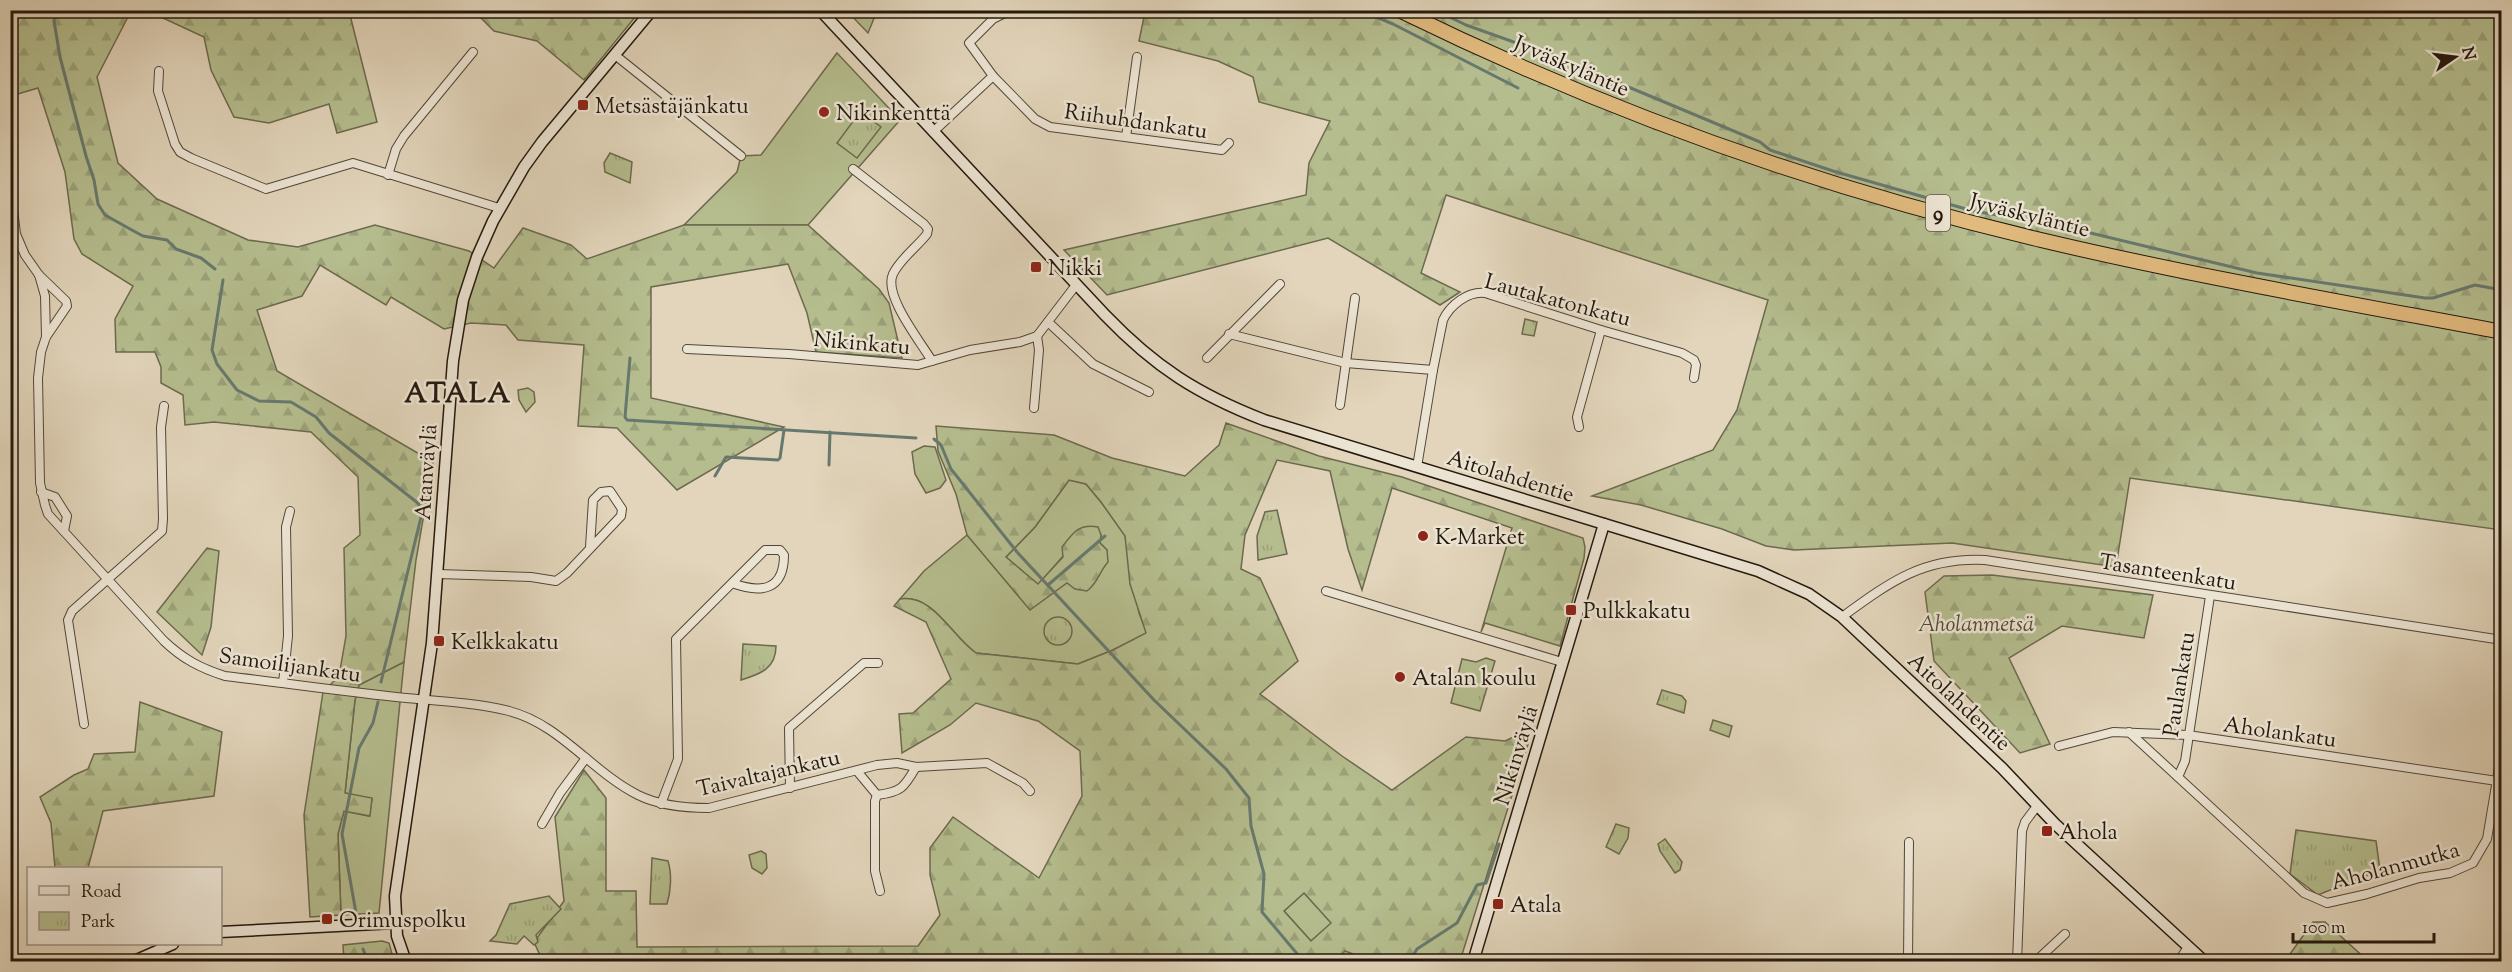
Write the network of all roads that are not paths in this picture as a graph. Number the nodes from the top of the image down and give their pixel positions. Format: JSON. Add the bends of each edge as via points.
{"nodes":[{"id":1,"x":652,"y":10,"type":"edge"},
{"id":2,"x":820,"y":10,"type":"edge"},
{"id":3,"x":1011,"y":10,"type":"edge"},
{"id":4,"x":1399,"y":10,"type":"edge"},
{"id":5,"x":473,"y":52,"type":"dead end"},
{"id":6,"x":615,"y":55,"type":"junction"},
{"id":7,"x":1137,"y":57,"type":"dead end"},
{"id":8,"x":159,"y":71,"type":"dead end"},
{"id":9,"x":993,"y":76,"type":"junction"},
{"id":10,"x":933,"y":132,"type":"junction"},
{"id":11,"x":1126,"y":137,"type":"junction"},
{"id":12,"x":1229,"y":142,"type":"dead end"},
{"id":13,"x":741,"y":156,"type":"dead end"},
{"id":14,"x":853,"y":169,"type":"dead end"},
{"id":15,"x":388,"y":175,"type":"junction"},
{"id":16,"x":10,"y":185,"type":"edge"},
{"id":17,"x":499,"y":208,"type":"junction"},
{"id":18,"x":39,"y":275,"type":"junction"},
{"id":19,"x":1280,"y":284,"type":"dead end"},
{"id":20,"x":1076,"y":285,"type":"junction"},
{"id":21,"x":1355,"y":298,"type":"dead end"},
{"id":22,"x":1048,"y":322,"type":"junction"},
{"id":23,"x":1600,"y":330,"type":"junction"},
{"id":24,"x":2502,"y":332,"type":"edge"},
{"id":25,"x":1229,"y":334,"type":"junction"},
{"id":26,"x":1037,"y":336,"type":"junction"},
{"id":27,"x":46,"y":337,"type":"junction"},
{"id":28,"x":687,"y":349,"type":"dead end"},
{"id":29,"x":1207,"y":358,"type":"dead end"},
{"id":30,"x":932,"y":361,"type":"junction"},
{"id":31,"x":1346,"y":363,"type":"junction"},
{"id":32,"x":1433,"y":370,"type":"junction"},
{"id":33,"x":1694,"y":378,"type":"dead end"},
{"id":34,"x":1149,"y":392,"type":"dead end"},
{"id":35,"x":1340,"y":405,"type":"dead end"},
{"id":36,"x":164,"y":406,"type":"dead end"},
{"id":37,"x":1034,"y":408,"type":"dead end"},
{"id":38,"x":1580,"y":426,"type":"dead end"},
{"id":39,"x":1418,"y":467,"type":"junction"},
{"id":40,"x":41,"y":492,"type":"junction"},
{"id":41,"x":290,"y":511,"type":"dead end"},
{"id":42,"x":1604,"y":524,"type":"junction"},
{"id":43,"x":64,"y":531,"type":"junction"},
{"id":44,"x":590,"y":547,"type":"junction"},
{"id":45,"x":438,"y":574,"type":"junction"},
{"id":46,"x":109,"y":580,"type":"junction"},
{"id":47,"x":732,"y":583,"type":"junction"},
{"id":48,"x":1326,"y":591,"type":"dead end"},
{"id":49,"x":2210,"y":596,"type":"junction"},
{"id":50,"x":1842,"y":617,"type":"junction"},
{"id":51,"x":2502,"y":640,"type":"edge"},
{"id":52,"x":1562,"y":662,"type":"junction"},
{"id":53,"x":879,"y":663,"type":"dead end"},
{"id":54,"x":283,"y":683,"type":"junction"},
{"id":55,"x":424,"y":699,"type":"junction"},
{"id":56,"x":84,"y":724,"type":"dead end"},
{"id":57,"x":2129,"y":732,"type":"junction"},
{"id":58,"x":2188,"y":735,"type":"junction"},
{"id":59,"x":2059,"y":746,"type":"dead end"},
{"id":60,"x":2502,"y":750,"type":"edge"},
{"id":61,"x":586,"y":758,"type":"junction"},
{"id":62,"x":916,"y":767,"type":"junction"},
{"id":63,"x":857,"y":771,"type":"junction"},
{"id":64,"x":2178,"y":777,"type":"junction"},
{"id":65,"x":2497,"y":781,"type":"junction"},
{"id":66,"x":790,"y":788,"type":"junction"},
{"id":67,"x":1030,"y":791,"type":"dead end"},
{"id":68,"x":877,"y":795,"type":"junction"},
{"id":69,"x":661,"y":804,"type":"junction"},
{"id":70,"x":2037,"y":806,"type":"junction"},
{"id":71,"x":542,"y":824,"type":"dead end"},
{"id":72,"x":1909,"y":842,"type":"dead end"},
{"id":73,"x":880,"y":891,"type":"dead end"},
{"id":74,"x":395,"y":923,"type":"junction"},
{"id":75,"x":222,"y":932,"type":"edge"},
{"id":76,"x":2065,"y":934,"type":"dead end"},
{"id":77,"x":171,"y":945,"type":"edge"},
{"id":78,"x":2188,"y":947,"type":"junction"},
{"id":79,"x":132,"y":962,"type":"edge"},
{"id":80,"x":406,"y":962,"type":"edge"},
{"id":81,"x":1473,"y":962,"type":"edge"},
{"id":82,"x":1908,"y":962,"type":"edge"},
{"id":83,"x":2017,"y":962,"type":"edge"},
{"id":84,"x":2026,"y":962,"type":"edge"},
{"id":85,"x":2178,"y":962,"type":"edge"},
{"id":86,"x":2205,"y":962,"type":"edge"}],
"edges":[{"from":1,"to":6,"type":"main road","name":"Atanväylä"},
{"from":2,"to":10,"type":"main road","name":"Aitolahdentie"},
{"from":3,"to":9,"type":"street","name":"Riihuhdankatu","via":[[993,19],[969,44]]},
{"from":4,"to":24,"type":"highway","name":"Jyväskyläntie","number":"9","via":[[1627,111],[1842,186],[2041,240]]},
{"from":5,"to":15,"type":"street","via":[[400,143]]},
{"from":6,"to":13,"type":"street"},
{"from":6,"to":17,"type":"main road","name":"Atanväylä","via":[[542,142]]},
{"from":7,"to":11,"type":"street"},
{"from":8,"to":15,"type":"street","via":[[159,91],[175,144],[191,158],[266,189],[345,164]]},
{"from":9,"to":10,"type":"street"},
{"from":9,"to":11,"type":"street","name":"Riihuhdankatu","via":[[1035,119],[1050,127]]},
{"from":10,"to":20,"type":"main road","name":"Aitolahdentie"},
{"from":11,"to":12,"type":"street","name":"Riihuhdankatu","via":[[1222,150]]},
{"from":14,"to":30,"type":"street","via":[[928,229],[893,273],[890,285]]},
{"from":15,"to":17,"type":"street"},
{"from":16,"to":18,"type":"street","name":"Samoilijankatu","via":[[16,234]]},
{"from":17,"to":45,"type":"main road","name":"Atanväylä","via":[[477,257],[456,335]]},
{"from":18,"to":27,"type":"street","name":"Samoilijankatu","via":[[45,296]]},
{"from":18,"to":27,"type":"street","name":"Samoilijankatu","via":[[67,306]]},
{"from":19,"to":25,"type":"street"},
{"from":20,"to":22,"type":"street"},
{"from":20,"to":39,"type":"main road","name":"Aitolahdentie","via":[[1152,361],[1206,395],[1284,427]]},
{"from":21,"to":31,"type":"street"},
{"from":22,"to":26,"type":"street"},
{"from":22,"to":34,"type":"street","via":[[1093,364]]},
{"from":23,"to":32,"type":"street","name":"Lautakatonkatu","via":[[1477,292],[1447,312]]},
{"from":23,"to":33,"type":"street","name":"Lautakatonkatu","via":[[1689,356],[1696,365]]},
{"from":23,"to":38,"type":"street","via":[[1577,417]]},
{"from":25,"to":29,"type":"street"},
{"from":25,"to":31,"type":"street"},
{"from":26,"to":30,"type":"street","name":"Nikinkatu"},
{"from":26,"to":37,"type":"street"},
{"from":27,"to":40,"type":"street","name":"Samoilijankatu","via":[[38,378]]},
{"from":28,"to":30,"type":"street","name":"Nikinkatu","via":[[918,365]]},
{"from":31,"to":32,"type":"street"},
{"from":31,"to":35,"type":"street"},
{"from":32,"to":39,"type":"street","name":"Lautakatonkatu"},
{"from":36,"to":46,"type":"street","via":[[162,531]]},
{"from":39,"to":42,"type":"main road","name":"Aitolahdentie"},
{"from":40,"to":43,"type":"street","name":"Samoilijankatu","via":[[48,514]]},
{"from":40,"to":43,"type":"street","via":[[55,497],[67,516]]},
{"from":41,"to":54,"type":"street","via":[[286,527],[288,636]]},
{"from":42,"to":50,"type":"main road","name":"Aitolahdentie","via":[[1758,571],[1809,594]]},
{"from":42,"to":52,"type":"main road","name":"Nikinväylä"},
{"from":43,"to":46,"type":"street","name":"Samoilijankatu"},
{"from":44,"to":44,"type":"street","via":[[621,516],[622,509],[610,491],[601,492],[593,500]]},
{"from":44,"to":45,"type":"street","via":[[556,581]]},
{"from":45,"to":55,"type":"main road","name":"Atanväylä"},
{"from":46,"to":54,"type":"street","name":"Samoilijankatu","via":[[181,657],[225,676]]},
{"from":46,"to":56,"type":"street","via":[[72,611],[68,620]]},
{"from":47,"to":47,"type":"street","via":[[765,550],[780,550],[784,555],[784,572],[768,587]]},
{"from":47,"to":69,"type":"street","via":[[676,639],[678,759]]},
{"from":48,"to":52,"type":"street"},
{"from":49,"to":50,"type":"street","name":"Tasanteenkatu","via":[[1966,559],[1936,563],[1908,574]]},
{"from":49,"to":51,"type":"street","name":"Tasanteenkatu"},
{"from":49,"to":58,"type":"street","name":"Paulankatu"},
{"from":50,"to":70,"type":"main road","name":"Aitolahdentie"},
{"from":52,"to":81,"type":"main road","name":"Nikinväylä"},
{"from":53,"to":66,"type":"street","via":[[864,663],[789,728]]},
{"from":54,"to":55,"type":"street","name":"Samoilijankatu"},
{"from":55,"to":61,"type":"street","name":"Taivaltajankatu","via":[[509,711],[539,722]]},
{"from":55,"to":74,"type":"main road","name":"Atanväylä","via":[[397,884]]},
{"from":57,"to":58,"type":"street","name":"Aholankatu"},
{"from":57,"to":59,"type":"street","name":"Aholankatu"},
{"from":57,"to":64,"type":"street","name":"Aholanmutka"},
{"from":58,"to":64,"type":"street","name":"Paulankatu","via":[[2185,761]]},
{"from":58,"to":65,"type":"street","name":"Aholankatu"},
{"from":60,"to":65,"type":"street","name":"Aholanmutka"},
{"from":61,"to":69,"type":"street","name":"Taivaltajankatu","via":[[638,795]]},
{"from":61,"to":71,"type":"street"},
{"from":62,"to":63,"type":"street","name":"Taivaltajankatu","via":[[897,763]]},
{"from":62,"to":67,"type":"street","name":"Taivaltajankatu","via":[[987,763]]},
{"from":62,"to":68,"type":"street","via":[[905,786],[894,793]]},
{"from":63,"to":66,"type":"street","name":"Taivaltajankatu"},
{"from":63,"to":68,"type":"street"},
{"from":64,"to":65,"type":"street","name":"Aholanmutka","via":[[2304,893],[2327,903],[2450,873],[2473,862],[2487,839]]},
{"from":66,"to":69,"type":"street","name":"Taivaltajankatu","via":[[709,808]]},
{"from":68,"to":73,"type":"street","via":[[875,871]]},
{"from":70,"to":78,"type":"main road","name":"Aitolahdentie"},
{"from":70,"to":83,"type":"street","via":[[2022,831]]},
{"from":72,"to":82,"type":"street"},
{"from":74,"to":75,"type":"main road"},
{"from":74,"to":80,"type":"main road"},
{"from":76,"to":84,"type":"street","via":[[2037,960]]},
{"from":77,"to":79,"type":"main road"},
{"from":78,"to":85,"type":"street"},
{"from":78,"to":86,"type":"main road","name":"Aitolahdentie"}]}
